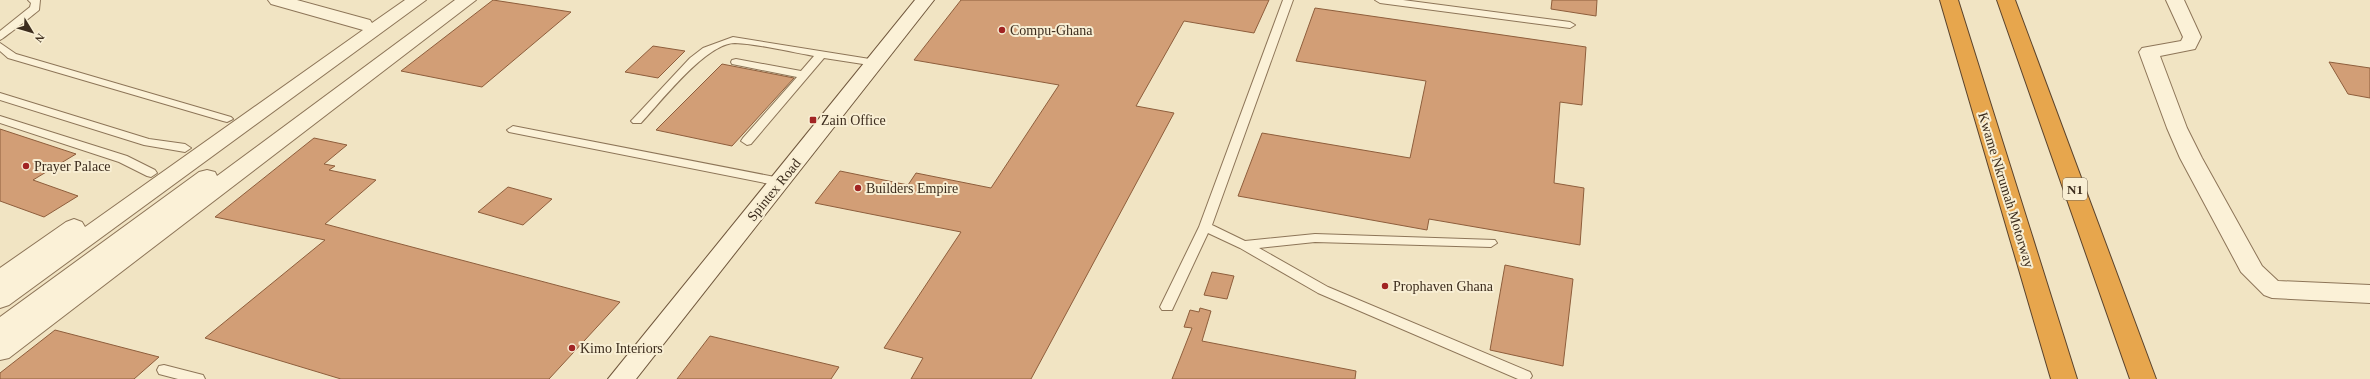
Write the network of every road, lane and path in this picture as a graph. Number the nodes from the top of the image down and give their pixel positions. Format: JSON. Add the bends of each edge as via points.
{"nodes":[{"id":1,"x":33,"y":0,"type":"edge"},
{"id":2,"x":277,"y":0,"type":"edge"},
{"id":3,"x":397,"y":0,"type":"edge"},
{"id":4,"x":416,"y":0,"type":"edge"},
{"id":5,"x":446,"y":0,"type":"edge"},
{"id":6,"x":467,"y":0,"type":"edge"},
{"id":7,"x":926,"y":0,"type":"edge"},
{"id":8,"x":1288,"y":0,"type":"edge"},
{"id":9,"x":1380,"y":0,"type":"edge"},
{"id":10,"x":1949,"y":0,"type":"edge"},
{"id":11,"x":2006,"y":0,"type":"edge"},
{"id":12,"x":2175,"y":0,"type":"edge"},
{"id":13,"x":363,"y":24,"type":"junction"},
{"id":14,"x":1570,"y":25,"type":"dead end"},
{"id":15,"x":0,"y":37,"type":"edge"},
{"id":16,"x":0,"y":46,"type":"edge"},
{"id":17,"x":822,"y":54,"type":"junction"},
{"id":18,"x":736,"y":62,"type":"dead end"},
{"id":19,"x":876,"y":63,"type":"junction"},
{"id":20,"x":805,"y":75,"type":"junction"},
{"id":21,"x":0,"y":96,"type":"edge"},
{"id":22,"x":0,"y":119,"type":"edge"},
{"id":23,"x":227,"y":119,"type":"junction"},
{"id":24,"x":637,"y":121,"type":"dead end"},
{"id":25,"x":513,"y":130,"type":"dead end"},
{"id":26,"x":747,"y":140,"type":"dead end"},
{"id":27,"x":185,"y":148,"type":"junction"},
{"id":28,"x":151,"y":173,"type":"junction"},
{"id":29,"x":780,"y":182,"type":"junction"},
{"id":30,"x":1205,"y":227,"type":"junction"},
{"id":31,"x":1491,"y":243,"type":"dead end"},
{"id":32,"x":1244,"y":245,"type":"junction"},
{"id":33,"x":0,"y":280,"type":"edge"},
{"id":34,"x":2370,"y":294,"type":"edge"},
{"id":35,"x":0,"y":299,"type":"edge"},
{"id":36,"x":1167,"y":307,"type":"dead end"},
{"id":37,"x":0,"y":330,"type":"edge"},
{"id":38,"x":0,"y":351,"type":"edge"},
{"id":39,"x":164,"y":370,"type":"dead end"},
{"id":40,"x":1525,"y":376,"type":"dead end"},
{"id":41,"x":198,"y":379,"type":"edge"},
{"id":42,"x":621,"y":379,"type":"edge"},
{"id":43,"x":2064,"y":379,"type":"edge"},
{"id":44,"x":2142,"y":379,"type":"edge"}],
"edges":[{"from":1,"to":15,"type":"lane","via":[[36,1],[35,8]]},
{"from":2,"to":13,"type":"street"},
{"from":3,"to":13,"type":"street"},
{"from":4,"to":35,"type":"street"},
{"from":5,"to":37,"type":"street"},
{"from":6,"to":38,"type":"street"},
{"from":7,"to":19,"type":"street","name":"Spintex Road"},
{"from":8,"to":30,"type":"lane"},
{"from":9,"to":14,"type":"lane"},
{"from":10,"to":43,"type":"highway","name":"Kwame Nkrumah Motorway"},
{"from":11,"to":44,"type":"highway","number":"N1"},
{"from":12,"to":34,"type":"street","via":[[2192,37],[2188,45],[2149,52],[2188,152],[2253,272],[2272,289]]},
{"from":13,"to":23,"type":"street"},
{"from":16,"to":23,"type":"lane","via":[[12,56]]},
{"from":17,"to":19,"type":"lane"},
{"from":17,"to":20,"type":"lane"},
{"from":17,"to":24,"type":"lane","via":[[733,40],[721,43],[706,50],[694,60]]},
{"from":18,"to":20,"type":"lane"},
{"from":19,"to":29,"type":"street","name":"Spintex Road"},
{"from":20,"to":26,"type":"lane"},
{"from":21,"to":27,"type":"lane","via":[[148,142]]},
{"from":22,"to":28,"type":"lane","via":[[123,159]]},
{"from":23,"to":27,"type":"street"},
{"from":25,"to":29,"type":"lane"},
{"from":27,"to":28,"type":"street"},
{"from":28,"to":33,"type":"street"},
{"from":29,"to":42,"type":"street","name":"Spintex Road"},
{"from":30,"to":32,"type":"lane"},
{"from":30,"to":36,"type":"lane"},
{"from":31,"to":32,"type":"lane","via":[[1315,238]]},
{"from":32,"to":40,"type":"lane","via":[[1323,290]]},
{"from":39,"to":41,"type":"lane"}]}
